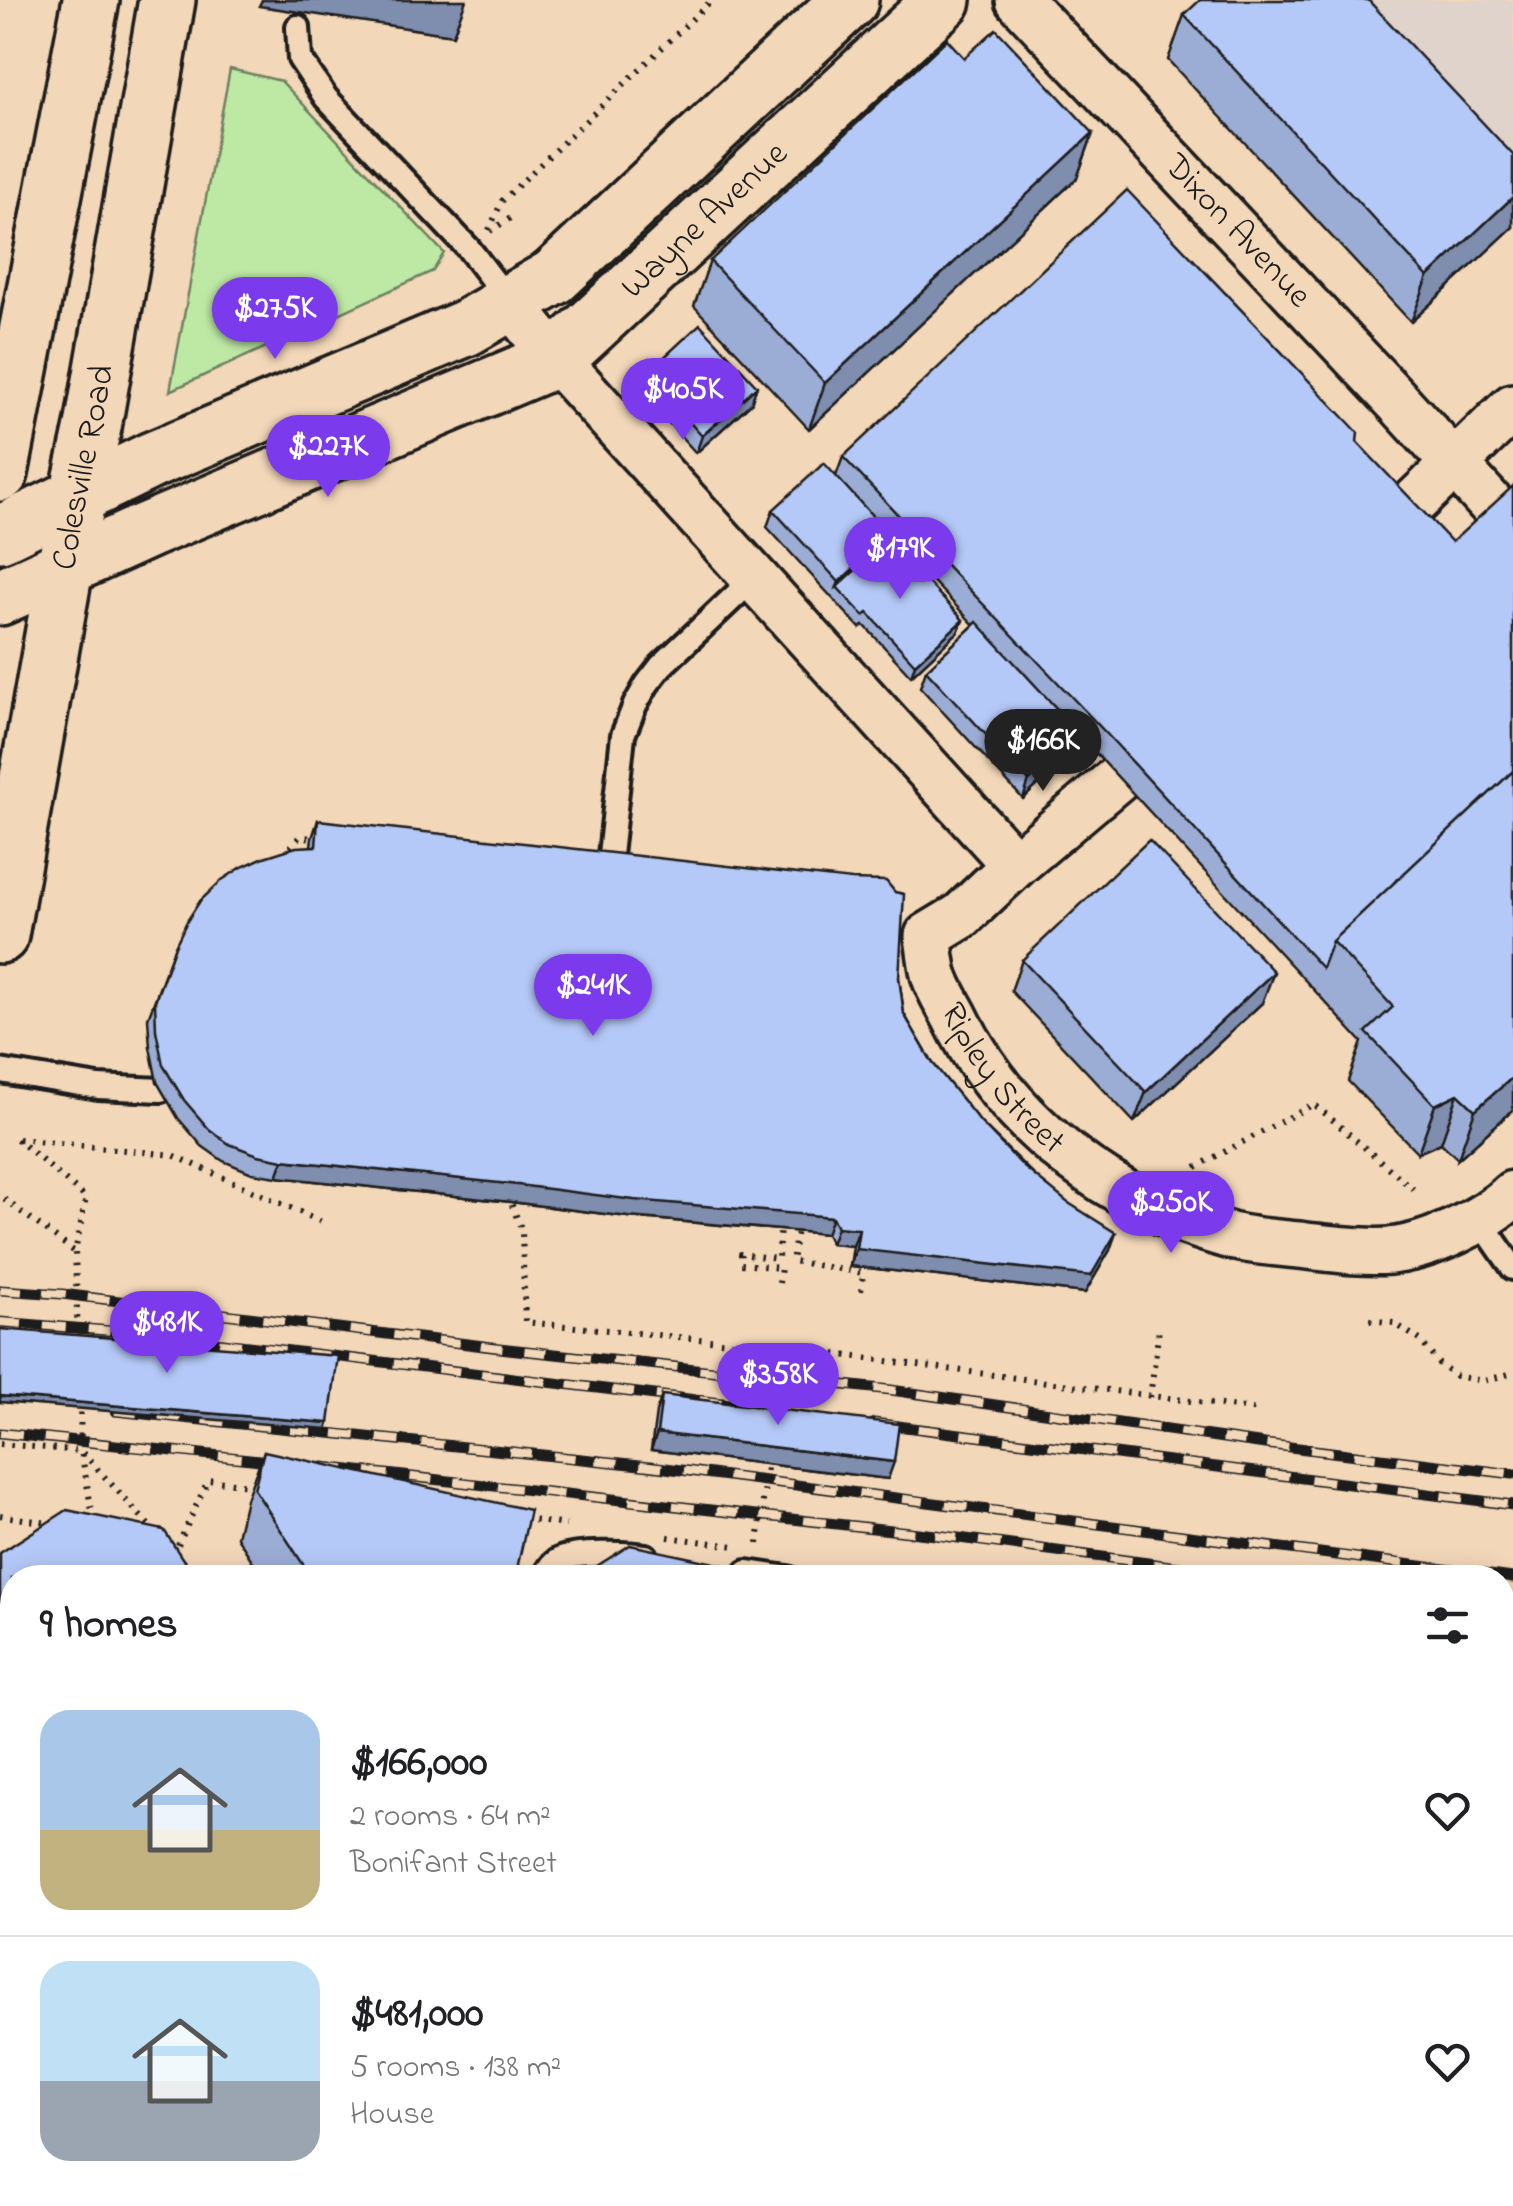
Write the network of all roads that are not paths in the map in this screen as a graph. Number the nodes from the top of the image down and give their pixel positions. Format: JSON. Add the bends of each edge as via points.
{"nodes":[{"id":1,"x":91,"y":0,"type":"edge"},
{"id":2,"x":166,"y":0,"type":"edge"},
{"id":3,"x":850,"y":0,"type":"edge"},
{"id":4,"x":943,"y":0,"type":"edge"},
{"id":5,"x":1018,"y":0,"type":"edge"},
{"id":6,"x":298,"y":27,"type":"dead end"},
{"id":7,"x":511,"y":304,"type":"junction"},
{"id":8,"x":12,"y":344,"type":"edge"},
{"id":9,"x":556,"y":359,"type":"junction"},
{"id":10,"x":1513,"y":407,"type":"edge"},
{"id":11,"x":1454,"y":464,"type":"junction"},
{"id":12,"x":0,"y":473,"type":"edge"},
{"id":13,"x":78,"y":496,"type":"junction"},
{"id":14,"x":1400,"y":516,"type":"edge"},
{"id":15,"x":1513,"y":528,"type":"edge"},
{"id":16,"x":0,"y":534,"type":"edge"},
{"id":17,"x":66,"y":567,"type":"junction"},
{"id":18,"x":754,"y":578,"type":"junction"},
{"id":19,"x":0,"y":596,"type":"edge"},
{"id":20,"x":1118,"y":778,"type":"edge"},
{"id":21,"x":1016,"y":865,"type":"junction"},
{"id":22,"x":608,"y":874,"type":"edge"},
{"id":23,"x":0,"y":935,"type":"edge"},
{"id":24,"x":0,"y":1071,"type":"edge"},
{"id":25,"x":161,"y":1090,"type":"edge"},
{"id":26,"x":1496,"y":1206,"type":"edge"},
{"id":27,"x":1513,"y":1268,"type":"edge"},
{"id":28,"x":674,"y":1560,"type":"edge"},
{"id":29,"x":551,"y":1565,"type":"edge"}],
"edges":[{"from":1,"to":8,"type":"street"},
{"from":2,"to":13,"type":"street","name":"Colesville Road"},
{"from":3,"to":7,"type":"street","name":"Wayne Avenue","via":[[554,277]]},
{"from":4,"to":9,"type":"street","name":"Wayne Avenue"},
{"from":5,"to":11,"type":"street","name":"Dixon Avenue"},
{"from":6,"to":7,"type":"lane","via":[[300,60],[326,98],[469,249]]},
{"from":7,"to":9,"type":"street"},
{"from":7,"to":13,"type":"street","name":"Wayne Avenue"},
{"from":8,"to":12,"type":"street"},
{"from":9,"to":17,"type":"street","name":"Wayne Avenue"},
{"from":9,"to":18,"type":"street"},
{"from":10,"to":11,"type":"street"},
{"from":11,"to":14,"type":"street"},
{"from":11,"to":15,"type":"street","name":"Dixon Avenue"},
{"from":13,"to":16,"type":"street","name":"Wayne Avenue"},
{"from":13,"to":17,"type":"street","name":"Colesville Road"},
{"from":17,"to":19,"type":"street","name":"Wayne Avenue"},
{"from":17,"to":23,"type":"street","name":"Colesville Road"},
{"from":18,"to":21,"type":"street"},
{"from":18,"to":22,"type":"lane","via":[[661,666],[635,704],[624,735]]},
{"from":20,"to":21,"type":"street"},
{"from":21,"to":26,"type":"street","name":"Ripley Street","via":[[962,916],[916,942],[989,1075],[1080,1165],[1132,1199],[1186,1222],[1234,1237],[1344,1250],[1392,1251],[1437,1239]]},
{"from":24,"to":25,"type":"lane"},
{"from":26,"to":27,"type":"lane"},
{"from":28,"to":29,"type":"lane","via":[[621,1552],[564,1556]]}]}
